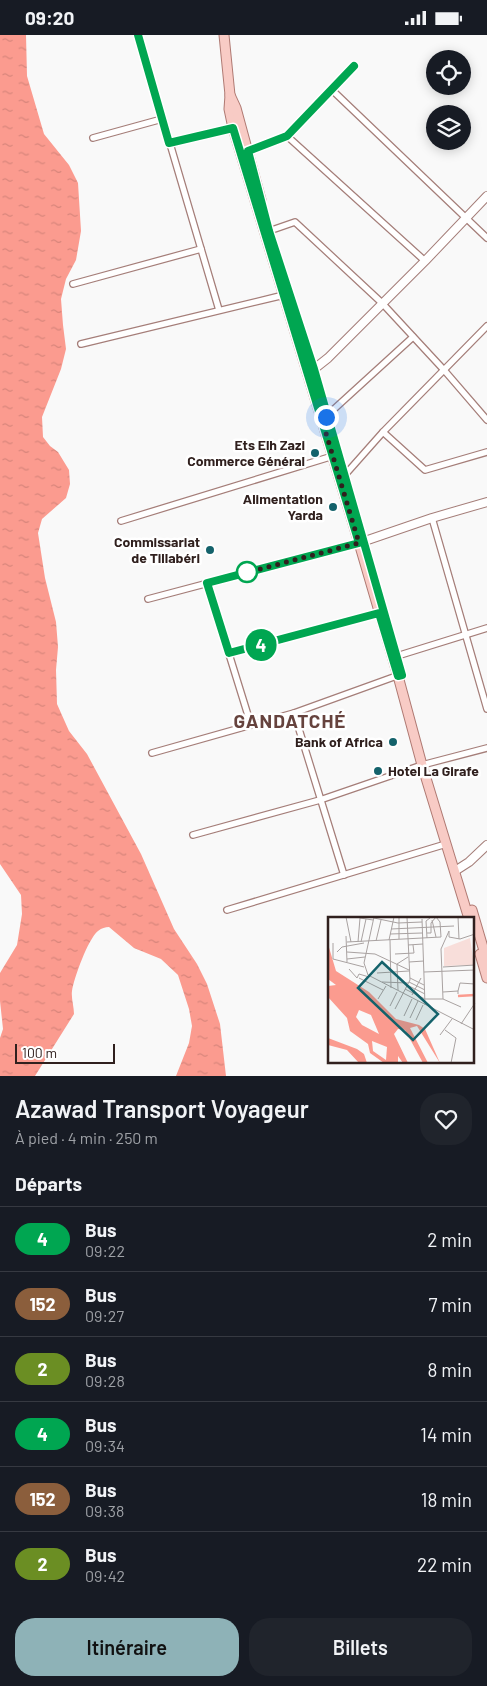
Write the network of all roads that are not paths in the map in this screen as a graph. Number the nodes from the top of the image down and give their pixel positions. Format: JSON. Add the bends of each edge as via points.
{"nodes":[{"id":1,"x":138,"y":35,"type":"edge"},
{"id":2,"x":222,"y":37,"type":"edge"},
{"id":3,"x":354,"y":66,"type":"dead end"},
{"id":4,"x":331,"y":89,"type":"junction"},
{"id":5,"x":230,"y":95,"type":"junction"},
{"id":6,"x":162,"y":119,"type":"junction"},
{"id":7,"x":233,"y":128,"type":"junction"},
{"id":8,"x":287,"y":136,"type":"junction"},
{"id":9,"x":93,"y":138,"type":"dead end"},
{"id":10,"x":169,"y":143,"type":"junction"},
{"id":11,"x":248,"y":151,"type":"junction"},
{"id":12,"x":487,"y":196,"type":"edge"},
{"id":13,"x":466,"y":217,"type":"junction"},
{"id":14,"x":269,"y":231,"type":"junction"},
{"id":15,"x":487,"y":238,"type":"edge"},
{"id":16,"x":201,"y":249,"type":"junction"},
{"id":17,"x":425,"y":261,"type":"junction"},
{"id":18,"x":73,"y":284,"type":"dead end"},
{"id":19,"x":284,"y":295,"type":"junction"},
{"id":20,"x":382,"y":303,"type":"junction"},
{"id":21,"x":219,"y":310,"type":"junction"},
{"id":22,"x":487,"y":326,"type":"edge"},
{"id":23,"x":484,"y":333,"type":"edge"},
{"id":24,"x":413,"y":337,"type":"junction"},
{"id":25,"x":81,"y":344,"type":"dead end"},
{"id":26,"x":444,"y":370,"type":"junction"},
{"id":27,"x":311,"y":371,"type":"junction"},
{"id":28,"x":324,"y":418,"type":"junction"},
{"id":29,"x":487,"y":420,"type":"edge"},
{"id":30,"x":384,"y":432,"type":"junction"},
{"id":31,"x":487,"y":452,"type":"edge"},
{"id":32,"x":332,"y":455,"type":"junction"},
{"id":33,"x":344,"y":476,"type":"junction"},
{"id":34,"x":487,"y":502,"type":"edge"},
{"id":35,"x":432,"y":518,"type":"junction"},
{"id":36,"x":121,"y":521,"type":"dead end"},
{"id":37,"x":362,"y":542,"type":"junction"},
{"id":38,"x":207,"y":583,"type":"junction"},
{"id":39,"x":148,"y":599,"type":"dead end"},
{"id":40,"x":379,"y":613,"type":"junction"},
{"id":41,"x":487,"y":629,"type":"edge"},
{"id":42,"x":466,"y":635,"type":"junction"},
{"id":43,"x":229,"y":653,"type":"junction"},
{"id":44,"x":396,"y":656,"type":"junction"},
{"id":45,"x":400,"y":675,"type":"junction"},
{"id":46,"x":487,"y":709,"type":"edge"},
{"id":47,"x":294,"y":713,"type":"junction"},
{"id":48,"x":251,"y":725,"type":"junction"},
{"id":49,"x":487,"y":748,"type":"edge"},
{"id":50,"x":152,"y":753,"type":"dead end"},
{"id":51,"x":424,"y":764,"type":"junction"},
{"id":52,"x":320,"y":800,"type":"junction"},
{"id":53,"x":193,"y":835,"type":"dead end"},
{"id":54,"x":446,"y":844,"type":"junction"},
{"id":55,"x":487,"y":845,"type":"edge"},
{"id":56,"x":457,"y":869,"type":"junction"},
{"id":57,"x":344,"y":875,"type":"junction"},
{"id":58,"x":227,"y":910,"type":"dead end"},
{"id":59,"x":469,"y":917,"type":"edge"},
{"id":60,"x":474,"y":936,"type":"edge"},
{"id":61,"x":484,"y":939,"type":"edge"},
{"id":62,"x":487,"y":961,"type":"edge"},
{"id":63,"x":487,"y":978,"type":"edge"}],
"edges":[{"from":1,"to":6,"type":"street"},
{"from":2,"to":5,"type":"main road"},
{"from":3,"to":4,"type":"street"},
{"from":4,"to":8,"type":"street"},
{"from":4,"to":13,"type":"street"},
{"from":5,"to":7,"type":"main road"},
{"from":5,"to":11,"type":"main road"},
{"from":6,"to":9,"type":"street"},
{"from":6,"to":10,"type":"street"},
{"from":7,"to":10,"type":"street"},
{"from":7,"to":19,"type":"main road"},
{"from":8,"to":11,"type":"street"},
{"from":8,"to":17,"type":"street"},
{"from":10,"to":16,"type":"street"},
{"from":11,"to":14,"type":"main road"},
{"from":12,"to":13,"type":"street"},
{"from":13,"to":15,"type":"street"},
{"from":13,"to":17,"type":"street"},
{"from":14,"to":20,"type":"street","via":[[296,222]]},
{"from":14,"to":27,"type":"main road"},
{"from":16,"to":18,"type":"street"},
{"from":16,"to":21,"type":"street"},
{"from":17,"to":20,"type":"street"},
{"from":19,"to":21,"type":"street"},
{"from":19,"to":27,"type":"main road"},
{"from":20,"to":24,"type":"street"},
{"from":20,"to":27,"type":"street"},
{"from":21,"to":25,"type":"street"},
{"from":22,"to":23,"type":"street"},
{"from":23,"to":26,"type":"street"},
{"from":24,"to":26,"type":"street"},
{"from":24,"to":28,"type":"street"},
{"from":26,"to":29,"type":"street"},
{"from":26,"to":30,"type":"street"},
{"from":27,"to":28,"type":"main road"},
{"from":28,"to":32,"type":"main road"},
{"from":28,"to":33,"type":"main road"},
{"from":30,"to":31,"type":"street","via":[[425,470]]},
{"from":30,"to":33,"type":"street"},
{"from":32,"to":36,"type":"street"},
{"from":32,"to":37,"type":"main road"},
{"from":33,"to":37,"type":"main road"},
{"from":34,"to":35,"type":"street"},
{"from":35,"to":37,"type":"street"},
{"from":35,"to":42,"type":"street"},
{"from":37,"to":38,"type":"street"},
{"from":37,"to":40,"type":"main road"},
{"from":37,"to":44,"type":"main road"},
{"from":38,"to":39,"type":"street"},
{"from":38,"to":43,"type":"street"},
{"from":40,"to":43,"type":"street"},
{"from":40,"to":45,"type":"main road"},
{"from":41,"to":42,"type":"street"},
{"from":42,"to":44,"type":"street"},
{"from":42,"to":46,"type":"street"},
{"from":43,"to":48,"type":"street"},
{"from":44,"to":45,"type":"main road"},
{"from":45,"to":47,"type":"street"},
{"from":45,"to":51,"type":"main road"},
{"from":47,"to":48,"type":"street"},
{"from":47,"to":52,"type":"street"},
{"from":48,"to":50,"type":"street"},
{"from":49,"to":51,"type":"street"},
{"from":51,"to":52,"type":"street"},
{"from":51,"to":54,"type":"main road"},
{"from":51,"to":56,"type":"main road"},
{"from":52,"to":53,"type":"street"},
{"from":52,"to":57,"type":"street"},
{"from":54,"to":56,"type":"main road"},
{"from":54,"to":57,"type":"street"},
{"from":55,"to":56,"type":"street"},
{"from":56,"to":59,"type":"main road"},
{"from":56,"to":61,"type":"main road"},
{"from":57,"to":58,"type":"street"},
{"from":60,"to":63,"type":"main road"},
{"from":61,"to":62,"type":"main road"}]}
